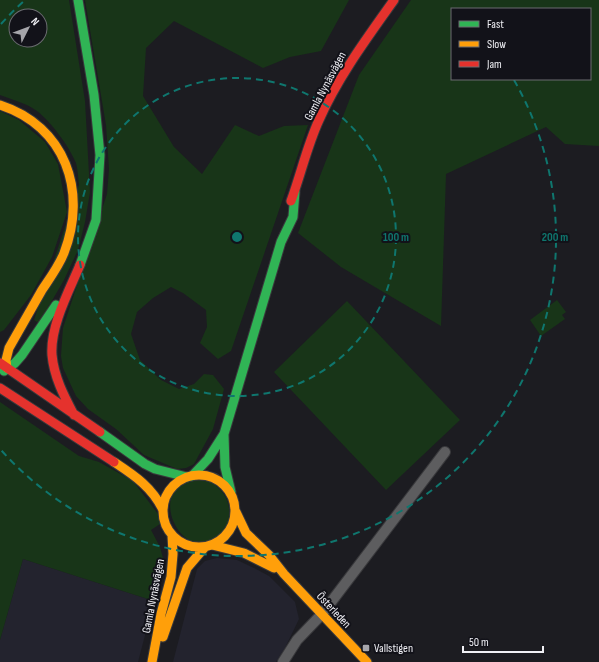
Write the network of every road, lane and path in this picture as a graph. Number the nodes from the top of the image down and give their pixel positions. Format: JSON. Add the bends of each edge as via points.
{"nodes":[{"id":1,"x":78,"y":0,"type":"edge"},
{"id":2,"x":391,"y":1,"type":"edge"},
{"id":3,"x":0,"y":105,"type":"edge"},
{"id":4,"x":78,"y":268,"type":"junction"},
{"id":5,"x":27,"y":316,"type":"junction"},
{"id":6,"x":2,"y":341,"type":"dead end"},
{"id":7,"x":3,"y":365,"type":"edge"},
{"id":8,"x":0,"y":377,"type":"edge"},
{"id":9,"x":0,"y":388,"type":"edge"},
{"id":10,"x":74,"y":415,"type":"junction"},
{"id":11,"x":224,"y":434,"type":"junction"},
{"id":12,"x":445,"y":452,"type":"dead end"},
{"id":13,"x":189,"y":476,"type":"junction"},
{"id":14,"x":231,"y":494,"type":"junction"},
{"id":15,"x":163,"y":510,"type":"junction"},
{"id":16,"x":236,"y":512,"type":"junction"},
{"id":17,"x":172,"y":535,"type":"junction"},
{"id":18,"x":208,"y":546,"type":"junction"},
{"id":19,"x":284,"y":574,"type":"junction"},
{"id":20,"x":322,"y":614,"type":"junction"},
{"id":21,"x":153,"y":662,"type":"edge"},
{"id":22,"x":283,"y":662,"type":"edge"},
{"id":23,"x":366,"y":662,"type":"edge"}],
"edges":[{"from":1,"to":4,"type":"main road","via":[[94,95],[100,155],[96,220]]},
{"from":2,"to":11,"type":"main road","name":"Gamla Nynäsvägen","via":[[353,58],[318,120],[294,192],[293,217],[281,242]]},
{"from":3,"to":5,"type":"main road","via":[[25,115],[51,138],[66,165],[74,201],[72,228],[63,255]]},
{"from":4,"to":7,"type":"main road","via":[[16,363]]},
{"from":4,"to":10,"type":"main road","via":[[58,319],[52,354],[60,387]]},
{"from":5,"to":6,"type":"main road"},
{"from":5,"to":7,"type":"main road"},
{"from":7,"to":8,"type":"main road"},
{"from":7,"to":10,"type":"main road"},
{"from":9,"to":15,"type":"main road","via":[[138,478],[157,497]]},
{"from":10,"to":13,"type":"main road","via":[[145,464],[155,469]]},
{"from":11,"to":13,"type":"main road","name":"Gamla Nynäsvägen","via":[[208,459]]},
{"from":11,"to":14,"type":"main road","name":"Gamla Nynäsvägen","via":[[225,467]]},
{"from":12,"to":20,"type":"street"},
{"from":13,"to":14,"type":"main road","via":[[213,477],[224,484]]},
{"from":13,"to":15,"type":"main road","via":[[170,489]]},
{"from":14,"to":16,"type":"main road"},
{"from":15,"to":17,"type":"main road","via":[[166,525]]},
{"from":16,"to":18,"type":"main road","via":[[227,535]]},
{"from":16,"to":19,"type":"main road","name":"Österleden","via":[[246,533]]},
{"from":17,"to":18,"type":"main road","via":[[180,542],[193,547]]},
{"from":17,"to":21,"type":"main road","name":"Gamla Nynäsvägen","via":[[171,577],[161,614]]},
{"from":18,"to":19,"type":"main road","name":"Österleden","via":[[224,547],[250,555]]},
{"from":18,"to":21,"type":"main road","name":"Gamla Nynäsvägen","via":[[187,568]]},
{"from":19,"to":20,"type":"main road","name":"Österleden"},
{"from":20,"to":22,"type":"street","via":[[297,640]]},
{"from":20,"to":23,"type":"main road","name":"Österleden"}]}
